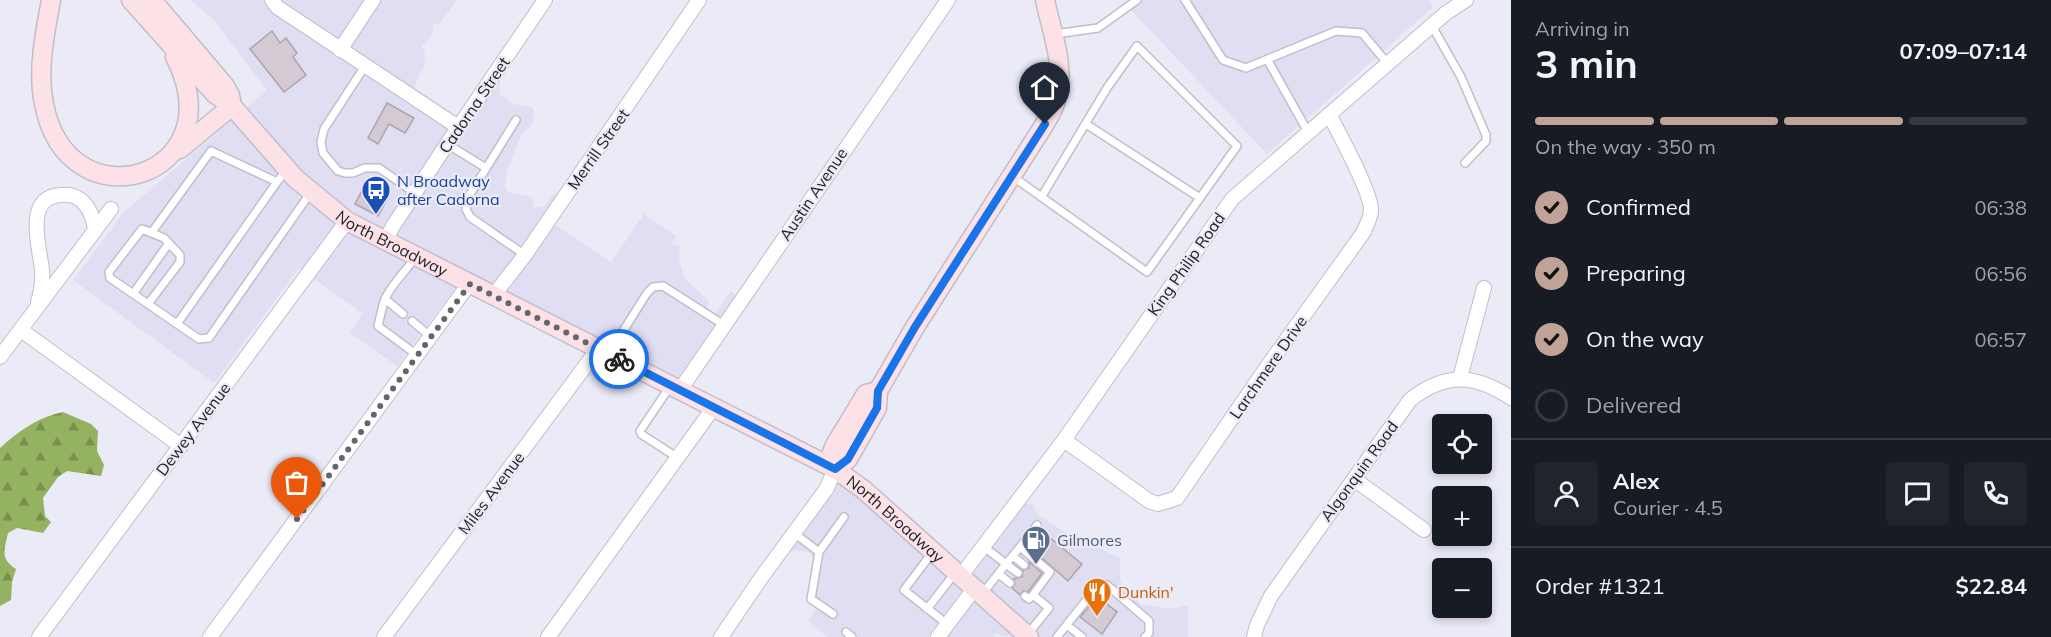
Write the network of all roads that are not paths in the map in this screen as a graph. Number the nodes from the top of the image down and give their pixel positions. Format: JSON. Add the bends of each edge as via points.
{"nodes":[{"id":1,"x":51,"y":0,"type":"edge"},
{"id":2,"x":131,"y":0,"type":"edge"},
{"id":3,"x":152,"y":0,"type":"edge"},
{"id":4,"x":272,"y":0,"type":"edge"},
{"id":5,"x":373,"y":0,"type":"edge"},
{"id":6,"x":545,"y":0,"type":"edge"},
{"id":7,"x":699,"y":0,"type":"edge"},
{"id":8,"x":948,"y":0,"type":"edge"},
{"id":9,"x":1045,"y":0,"type":"edge"},
{"id":10,"x":1137,"y":0,"type":"edge"},
{"id":11,"x":1185,"y":0,"type":"edge"},
{"id":12,"x":1466,"y":0,"type":"edge"},
{"id":13,"x":1432,"y":26,"type":"junction"},
{"id":14,"x":156,"y":28,"type":"junction"},
{"id":15,"x":1052,"y":34,"type":"junction"},
{"id":16,"x":340,"y":50,"type":"junction"},
{"id":17,"x":1267,"y":59,"type":"junction"},
{"id":18,"x":1388,"y":64,"type":"junction"},
{"id":19,"x":365,"y":66,"type":"junction"},
{"id":20,"x":232,"y":106,"type":"junction"},
{"id":21,"x":1329,"y":114,"type":"junction"},
{"id":22,"x":516,"y":120,"type":"dead end"},
{"id":23,"x":1086,"y":124,"type":"junction"},
{"id":24,"x":458,"y":127,"type":"junction"},
{"id":25,"x":1308,"y":132,"type":"junction"},
{"id":26,"x":447,"y":144,"type":"junction"},
{"id":27,"x":164,"y":161,"type":"junction"},
{"id":28,"x":1465,"y":163,"type":"dead end"},
{"id":29,"x":486,"y":168,"type":"junction"},
{"id":30,"x":282,"y":176,"type":"junction"},
{"id":31,"x":1012,"y":176,"type":"junction"},
{"id":32,"x":311,"y":192,"type":"junction"},
{"id":33,"x":415,"y":193,"type":"junction"},
{"id":34,"x":1042,"y":196,"type":"junction"},
{"id":35,"x":1200,"y":198,"type":"junction"},
{"id":36,"x":111,"y":209,"type":"dead end"},
{"id":37,"x":347,"y":221,"type":"junction"},
{"id":38,"x":95,"y":231,"type":"junction"},
{"id":39,"x":152,"y":232,"type":"junction"},
{"id":40,"x":385,"y":241,"type":"junction"},
{"id":41,"x":169,"y":243,"type":"junction"},
{"id":42,"x":525,"y":255,"type":"junction"},
{"id":43,"x":416,"y":257,"type":"junction"},
{"id":44,"x":470,"y":284,"type":"junction"},
{"id":45,"x":1484,"y":288,"type":"dead end"},
{"id":46,"x":133,"y":294,"type":"junction"},
{"id":47,"x":493,"y":296,"type":"junction"},
{"id":48,"x":385,"y":299,"type":"junction"},
{"id":49,"x":148,"y":304,"type":"junction"},
{"id":50,"x":36,"y":309,"type":"junction"},
{"id":51,"x":403,"y":314,"type":"dead end"},
{"id":52,"x":412,"y":321,"type":"dead end"},
{"id":53,"x":177,"y":324,"type":"junction"},
{"id":54,"x":724,"y":325,"type":"junction"},
{"id":55,"x":21,"y":330,"type":"junction"},
{"id":56,"x":431,"y":337,"type":"junction"},
{"id":57,"x":604,"y":351,"type":"junction"},
{"id":58,"x":418,"y":356,"type":"junction"},
{"id":59,"x":0,"y":357,"type":"edge"},
{"id":60,"x":1461,"y":378,"type":"junction"},
{"id":61,"x":675,"y":388,"type":"junction"},
{"id":62,"x":1511,"y":398,"type":"edge"},
{"id":63,"x":714,"y":407,"type":"junction"},
{"id":64,"x":1064,"y":440,"type":"junction"},
{"id":65,"x":181,"y":446,"type":"junction"},
{"id":66,"x":678,"y":458,"type":"junction"},
{"id":67,"x":835,"y":469,"type":"junction"},
{"id":68,"x":1354,"y":479,"type":"junction"},
{"id":69,"x":844,"y":516,"type":"dead end"},
{"id":70,"x":1037,"y":525,"type":"dead end"},
{"id":71,"x":1424,"y":530,"type":"dead end"},
{"id":72,"x":794,"y":533,"type":"junction"},
{"id":73,"x":983,"y":546,"type":"junction"},
{"id":74,"x":1020,"y":547,"type":"junction"},
{"id":75,"x":819,"y":552,"type":"junction"},
{"id":76,"x":933,"y":553,"type":"junction"},
{"id":77,"x":1013,"y":556,"type":"junction"},
{"id":78,"x":1006,"y":564,"type":"junction"},
{"id":79,"x":1024,"y":565,"type":"dead end"},
{"id":80,"x":1018,"y":573,"type":"dead end"},
{"id":81,"x":999,"y":574,"type":"junction"},
{"id":82,"x":957,"y":575,"type":"junction"},
{"id":83,"x":1010,"y":583,"type":"dead end"},
{"id":84,"x":978,"y":593,"type":"junction"},
{"id":85,"x":927,"y":609,"type":"junction"},
{"id":86,"x":833,"y":614,"type":"dead end"},
{"id":87,"x":947,"y":624,"type":"junction"},
{"id":88,"x":1067,"y":625,"type":"junction"},
{"id":89,"x":1028,"y":636,"type":"edge"},
{"id":90,"x":39,"y":637,"type":"edge"},
{"id":91,"x":210,"y":637,"type":"edge"},
{"id":92,"x":384,"y":637,"type":"edge"},
{"id":93,"x":548,"y":637,"type":"edge"},
{"id":94,"x":721,"y":637,"type":"edge"},
{"id":95,"x":938,"y":637,"type":"edge"},
{"id":96,"x":1057,"y":637,"type":"edge"},
{"id":97,"x":1082,"y":637,"type":"edge"},
{"id":98,"x":1146,"y":637,"type":"edge"},
{"id":99,"x":1254,"y":637,"type":"edge"}],
"edges":[{"from":1,"to":27,"type":"main road","via":[[42,90],[51,128],[63,148],[85,168],[115,177],[146,172]]},
{"from":2,"to":14,"type":"main road","name":"North Broadway"},
{"from":3,"to":20,"type":"main road","name":"North Broadway","via":[[225,86]]},
{"from":4,"to":16,"type":"street"},
{"from":5,"to":16,"type":"street"},
{"from":6,"to":24,"type":"street","name":"Cadorna Street"},
{"from":7,"to":42,"type":"street","name":"Merrill Street"},
{"from":8,"to":54,"type":"street","name":"Austin Avenue"},
{"from":9,"to":15,"type":"main road"},
{"from":10,"to":15,"type":"lane","via":[[1098,28]]},
{"from":11,"to":17,"type":"lane","via":[[1223,60],[1246,68]]},
{"from":12,"to":13,"type":"street","name":"King Philip Road"},
{"from":13,"to":18,"type":"street","name":"King Philip Road"},
{"from":13,"to":28,"type":"lane","via":[[1461,77],[1486,135],[1486,141]]},
{"from":14,"to":20,"type":"main road","name":"North Broadway","via":[[215,94]]},
{"from":14,"to":27,"type":"main road","via":[[180,67],[190,106],[183,137]]},
{"from":15,"to":31,"type":"main road","via":[[1059,73],[1057,98]]},
{"from":16,"to":19,"type":"street"},
{"from":17,"to":18,"type":"lane","via":[[1336,31],[1362,33]]},
{"from":17,"to":25,"type":"lane"},
{"from":18,"to":21,"type":"street","name":"King Philip Road"},
{"from":19,"to":24,"type":"street"},
{"from":19,"to":33,"type":"lane","via":[[324,129],[323,153],[338,171],[353,173],[379,168]]},
{"from":20,"to":27,"type":"main road"},
{"from":20,"to":30,"type":"main road","name":"North Broadway"},
{"from":21,"to":25,"type":"street","name":"King Philip Road"},
{"from":21,"to":64,"type":"street","name":"Larchmere Drive","via":[[1366,192],[1371,210],[1368,221],[1177,498],[1158,504],[1149,501]]},
{"from":22,"to":29,"type":"lane"},
{"from":23,"to":34,"type":"lane"},
{"from":23,"to":35,"type":"lane"},
{"from":23,"to":35,"type":"lane","via":[[1137,46],[1236,146]]},
{"from":24,"to":26,"type":"street","name":"Cadorna Street"},
{"from":25,"to":64,"type":"street","name":"King Philip Road","via":[[1226,205]]},
{"from":26,"to":29,"type":"lane"},
{"from":26,"to":33,"type":"street","name":"Cadorna Street"},
{"from":29,"to":42,"type":"lane","via":[[469,196],[466,209],[470,217]]},
{"from":30,"to":32,"type":"main road","name":"North Broadway"},
{"from":30,"to":39,"type":"lane","via":[[212,150]]},
{"from":30,"to":53,"type":"lane"},
{"from":31,"to":34,"type":"lane"},
{"from":31,"to":67,"type":"main road","via":[[915,327],[878,391],[877,408],[848,459]]},
{"from":32,"to":37,"type":"main road","name":"North Broadway"},
{"from":32,"to":53,"type":"lane","via":[[209,338],[199,339]]},
{"from":33,"to":40,"type":"street","name":"Cadorna Street"},
{"from":34,"to":35,"type":"lane","via":[[1147,272]]},
{"from":36,"to":38,"type":"street"},
{"from":37,"to":40,"type":"main road","name":"North Broadway"},
{"from":37,"to":65,"type":"street","name":"Dewey Avenue"},
{"from":38,"to":50,"type":"street"},
{"from":38,"to":50,"type":"street","via":[[90,212],[78,198],[56,195],[45,203],[36,224],[42,277]]},
{"from":39,"to":41,"type":"lane"},
{"from":39,"to":46,"type":"lane","via":[[142,229],[109,272],[110,278]]},
{"from":40,"to":43,"type":"main road","name":"North Broadway"},
{"from":41,"to":46,"type":"lane"},
{"from":41,"to":49,"type":"lane","via":[[180,255],[180,262]]},
{"from":42,"to":47,"type":"street","name":"Merrill Street"},
{"from":43,"to":44,"type":"main road","name":"North Broadway"},
{"from":43,"to":48,"type":"lane"},
{"from":44,"to":47,"type":"main road","name":"North Broadway"},
{"from":44,"to":56,"type":"street"},
{"from":45,"to":60,"type":"street"},
{"from":46,"to":49,"type":"lane"},
{"from":47,"to":57,"type":"main road","name":"North Broadway"},
{"from":48,"to":51,"type":"lane"},
{"from":48,"to":58,"type":"lane","via":[[378,326]]},
{"from":49,"to":53,"type":"lane"},
{"from":50,"to":55,"type":"street"},
{"from":52,"to":56,"type":"lane"},
{"from":54,"to":57,"type":"lane","via":[[663,286],[653,287]]},
{"from":54,"to":61,"type":"street","name":"Austin Avenue"},
{"from":55,"to":59,"type":"street"},
{"from":55,"to":65,"type":"street"},
{"from":56,"to":58,"type":"street"},
{"from":57,"to":61,"type":"main road","name":"North Broadway"},
{"from":57,"to":92,"type":"street","name":"Miles Avenue"},
{"from":58,"to":91,"type":"street"},
{"from":60,"to":62,"type":"street","via":[[1492,387]]},
{"from":60,"to":68,"type":"street","name":"Algonquin Road","via":[[1421,391],[1410,400]]},
{"from":61,"to":63,"type":"main road","name":"North Broadway"},
{"from":61,"to":66,"type":"lane","via":[[640,431]]},
{"from":63,"to":66,"type":"street"},
{"from":63,"to":67,"type":"main road","name":"North Broadway"},
{"from":64,"to":73,"type":"street","name":"King Philip Road"},
{"from":65,"to":90,"type":"street","name":"Dewey Avenue"},
{"from":66,"to":93,"type":"street"},
{"from":67,"to":72,"type":"street","via":[[827,488]]},
{"from":67,"to":76,"type":"main road","name":"North Broadway"},
{"from":68,"to":71,"type":"street"},
{"from":68,"to":99,"type":"street","name":"Algonquin Road","via":[[1271,596]]},
{"from":69,"to":75,"type":"lane"},
{"from":70,"to":74,"type":"lane"},
{"from":72,"to":75,"type":"lane"},
{"from":72,"to":94,"type":"street"},
{"from":73,"to":78,"type":"lane"},
{"from":73,"to":82,"type":"street","name":"King Philip Road"},
{"from":74,"to":77,"type":"lane"},
{"from":74,"to":89,"type":"lane","via":[[1050,572],[1032,591],[1049,609]]},
{"from":75,"to":86,"type":"lane","via":[[811,599]]},
{"from":76,"to":82,"type":"main road","name":"North Broadway"},
{"from":76,"to":85,"type":"lane","via":[[904,590]]},
{"from":77,"to":78,"type":"lane"},
{"from":77,"to":79,"type":"lane"},
{"from":78,"to":80,"type":"lane"},
{"from":78,"to":81,"type":"lane"},
{"from":81,"to":83,"type":"lane"},
{"from":81,"to":84,"type":"lane"},
{"from":82,"to":84,"type":"main road","name":"North Broadway"},
{"from":82,"to":85,"type":"lane"},
{"from":84,"to":87,"type":"street"},
{"from":84,"to":89,"type":"main road","name":"North Broadway"},
{"from":85,"to":87,"type":"lane"},
{"from":87,"to":95,"type":"street"},
{"from":88,"to":96,"type":"lane"},
{"from":88,"to":97,"type":"lane"},
{"from":88,"to":98,"type":"lane","via":[[1100,583],[1149,621]]}]}
